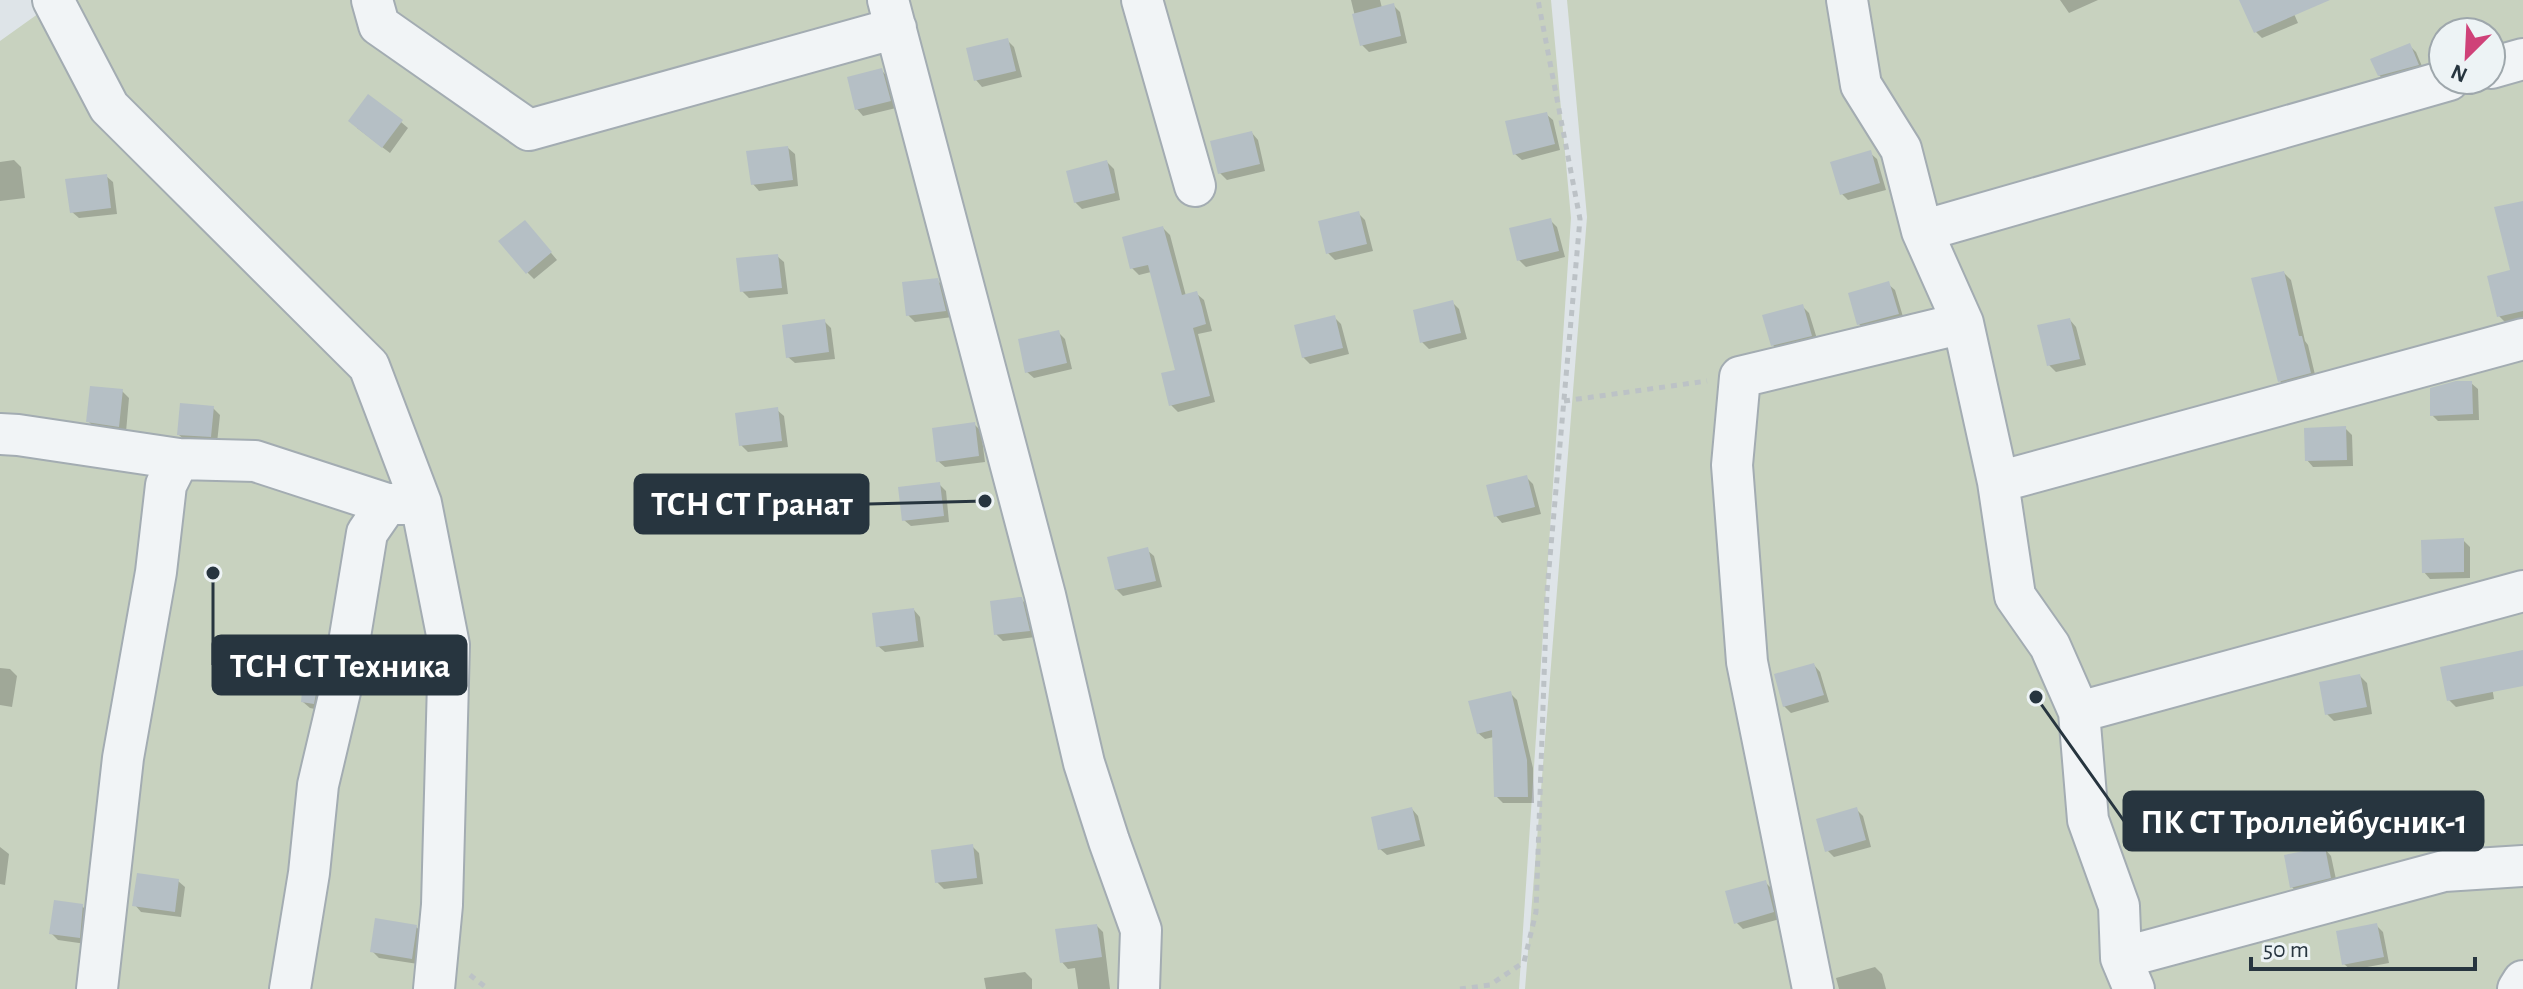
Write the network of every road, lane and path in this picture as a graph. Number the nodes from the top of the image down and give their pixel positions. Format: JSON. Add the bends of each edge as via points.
{"nodes":[{"id":1,"x":53,"y":0,"type":"edge"},
{"id":2,"x":372,"y":0,"type":"edge"},
{"id":3,"x":1142,"y":0,"type":"edge"},
{"id":4,"x":1538,"y":0,"type":"edge"},
{"id":5,"x":1847,"y":0,"type":"edge"},
{"id":6,"x":892,"y":14,"type":"edge"},
{"id":7,"x":2427,"y":86,"type":"edge"},
{"id":8,"x":1195,"y":186,"type":"dead end"},
{"id":9,"x":1922,"y":231,"type":"junction"},
{"id":10,"x":1963,"y":323,"type":"junction"},
{"id":11,"x":2523,"y":339,"type":"edge"},
{"id":12,"x":1740,"y":377,"type":"junction"},
{"id":13,"x":1564,"y":401,"type":"junction"},
{"id":14,"x":0,"y":434,"type":"edge"},
{"id":15,"x":179,"y":459,"type":"junction"},
{"id":16,"x":1998,"y":482,"type":"junction"},
{"id":17,"x":404,"y":504,"type":"junction"},
{"id":18,"x":2523,"y":591,"type":"edge"},
{"id":19,"x":2079,"y":712,"type":"junction"},
{"id":20,"x":2523,"y":866,"type":"edge"},
{"id":21,"x":2128,"y":973,"type":"edge"},
{"id":22,"x":2523,"y":981,"type":"edge"},
{"id":23,"x":97,"y":989,"type":"edge"},
{"id":24,"x":290,"y":989,"type":"edge"},
{"id":25,"x":434,"y":989,"type":"edge"},
{"id":26,"x":1139,"y":989,"type":"edge"},
{"id":27,"x":1460,"y":989,"type":"edge"},
{"id":28,"x":1813,"y":989,"type":"edge"},
{"id":29,"x":2518,"y":989,"type":"edge"}],
"edges":[{"from":1,"to":17,"type":"street","via":[[109,107],[369,366]]},
{"from":2,"to":6,"type":"street","via":[[379,25],[529,130]]},
{"from":3,"to":8,"type":"street"},
{"from":4,"to":13,"type":"path","via":[[1580,219]]},
{"from":5,"to":9,"type":"street","via":[[1861,85],[1901,149]]},
{"from":6,"to":26,"type":"street","via":[[1084,763],[1141,930]]},
{"from":7,"to":9,"type":"street"},
{"from":9,"to":10,"type":"street"},
{"from":10,"to":12,"type":"street"},
{"from":10,"to":16,"type":"street"},
{"from":11,"to":16,"type":"street"},
{"from":12,"to":13,"type":"path"},
{"from":12,"to":28,"type":"street","via":[[1732,465],[1747,662]]},
{"from":13,"to":27,"type":"path","via":[[1547,591],[1536,912],[1524,962],[1490,985]]},
{"from":14,"to":15,"type":"street"},
{"from":15,"to":17,"type":"street","via":[[255,461]]},
{"from":15,"to":23,"type":"street","via":[[166,485],[123,758]]},
{"from":16,"to":19,"type":"street","via":[[2015,596],[2050,646]]},
{"from":17,"to":24,"type":"street","via":[[367,533],[343,679],[318,785]]},
{"from":17,"to":25,"type":"street","via":[[449,645],[442,905]]},
{"from":18,"to":19,"type":"street"},
{"from":19,"to":21,"type":"street","via":[[2088,820],[2119,906]]},
{"from":20,"to":21,"type":"street","via":[[2444,871]]},
{"from":22,"to":29,"type":"street"}]}
